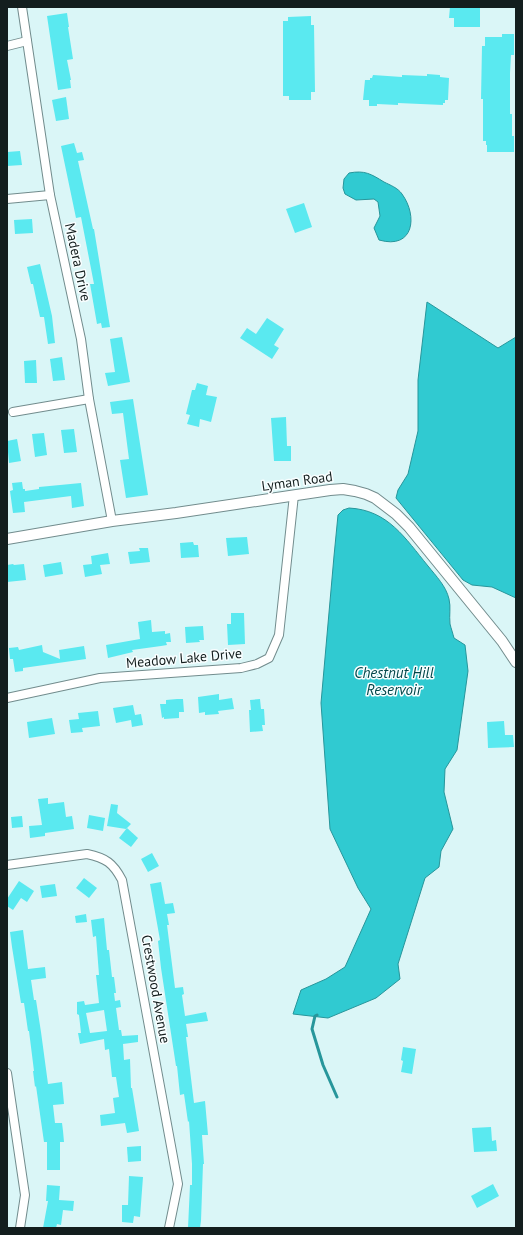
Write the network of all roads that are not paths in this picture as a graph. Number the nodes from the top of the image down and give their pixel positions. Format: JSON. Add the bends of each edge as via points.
{"nodes":[{"id":1,"x":22,"y":7,"type":"edge"},
{"id":2,"x":27,"y":41,"type":"junction"},
{"id":3,"x":7,"y":46,"type":"edge"},
{"id":4,"x":50,"y":195,"type":"junction"},
{"id":5,"x":7,"y":200,"type":"edge"},
{"id":6,"x":89,"y":400,"type":"junction"},
{"id":7,"x":13,"y":412,"type":"dead end"},
{"id":8,"x":294,"y":495,"type":"junction"},
{"id":9,"x":112,"y":521,"type":"junction"},
{"id":10,"x":7,"y":540,"type":"edge"},
{"id":11,"x":516,"y":662,"type":"edge"},
{"id":12,"x":7,"y":698,"type":"edge"},
{"id":13,"x":7,"y":865,"type":"edge"},
{"id":14,"x":7,"y":1073,"type":"edge"},
{"id":15,"x":20,"y":1228,"type":"edge"},
{"id":16,"x":169,"y":1228,"type":"edge"}],
"edges":[{"from":1,"to":2,"type":"street","name":"Madera Drive"},
{"from":2,"to":3,"type":"street"},
{"from":2,"to":4,"type":"street","name":"Madera Drive"},
{"from":4,"to":5,"type":"street"},
{"from":4,"to":6,"type":"street","name":"Madera Drive","via":[[81,339]]},
{"from":6,"to":7,"type":"street"},
{"from":6,"to":9,"type":"street","name":"Madera Drive"},
{"from":8,"to":9,"type":"street","name":"Lyman Road"},
{"from":8,"to":11,"type":"street","name":"Lyman Road","via":[[343,489],[366,494],[387,506],[409,527],[502,641]]},
{"from":8,"to":12,"type":"street","name":"Meadow Lake Drive","via":[[279,635],[269,658],[241,668],[100,678]]},
{"from":9,"to":10,"type":"street","name":"Lyman Road"},
{"from":13,"to":16,"type":"street","name":"Crestwood Avenue","via":[[87,854],[108,861],[122,880],[178,1184]]},
{"from":14,"to":15,"type":"street","via":[[26,1195]]}]}
